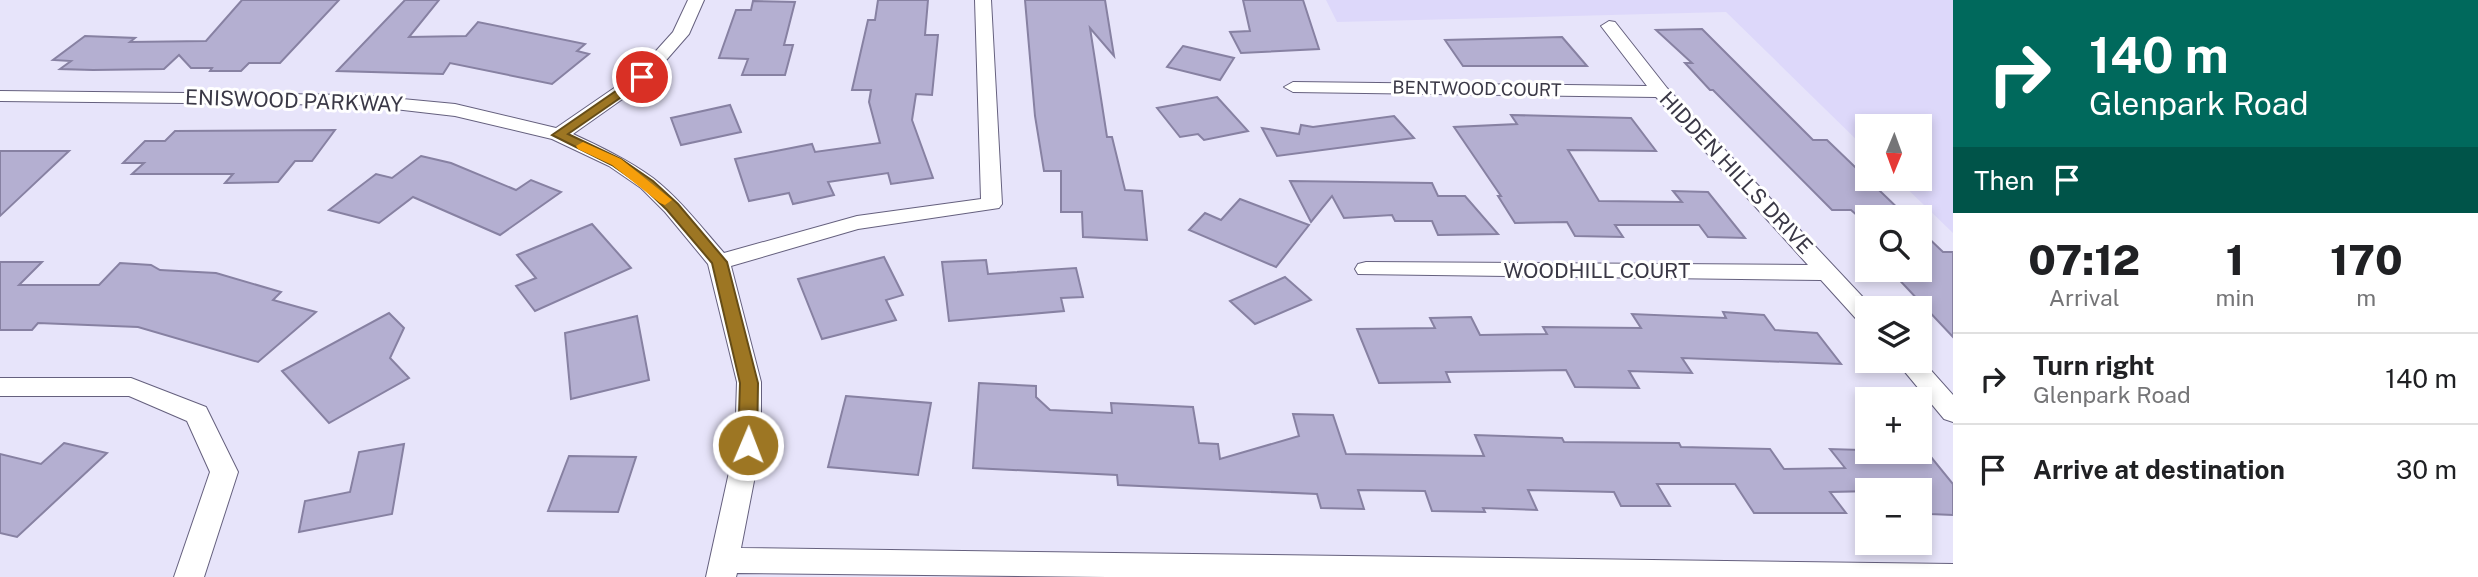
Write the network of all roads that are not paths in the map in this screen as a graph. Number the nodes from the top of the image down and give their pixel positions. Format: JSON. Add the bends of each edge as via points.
{"nodes":[{"id":1,"x":696,"y":0,"type":"edge"},
{"id":2,"x":983,"y":0,"type":"edge"},
{"id":3,"x":1609,"y":26,"type":"dead end"},
{"id":4,"x":1293,"y":87,"type":"dead end"},
{"id":5,"x":1661,"y":92,"type":"junction"},
{"id":6,"x":1,"y":97,"type":"edge"},
{"id":7,"x":559,"y":135,"type":"junction"},
{"id":8,"x":719,"y":262,"type":"junction"},
{"id":9,"x":1366,"y":269,"type":"dead end"},
{"id":10,"x":1828,"y":273,"type":"junction"},
{"id":11,"x":1855,"y":303,"type":"edge"},
{"id":12,"x":1918,"y":373,"type":"edge"},
{"id":13,"x":0,"y":387,"type":"edge"},
{"id":14,"x":1953,"y":412,"type":"edge"},
{"id":15,"x":723,"y":568,"type":"edge"},
{"id":16,"x":190,"y":577,"type":"edge"},
{"id":17,"x":1953,"y":577,"type":"edge"}],
"edges":[{"from":1,"to":7,"type":"street","via":[[681,34],[642,77]]},
{"from":2,"to":8,"type":"street","via":[[992,204],[857,223]]},
{"from":3,"to":5,"type":"street","name":"HIDDEN HILLS DRIVE"},
{"from":4,"to":5,"type":"street","name":"BENTWOOD COURT"},
{"from":5,"to":10,"type":"street","name":"HIDDEN HILLS DRIVE"},
{"from":6,"to":7,"type":"street","name":"ENISWOOD PARKWAY","via":[[360,100],[455,110]]},
{"from":7,"to":8,"type":"street","name":"ENISWOOD PARKWAY","via":[[617,162],[648,184]]},
{"from":8,"to":15,"type":"street","name":"ENISWOOD PARKWAY","via":[[749,383],[748,445]]},
{"from":9,"to":10,"type":"street","name":"WOODHILL COURT"},
{"from":10,"to":11,"type":"street","name":"HIDDEN HILLS DRIVE"},
{"from":12,"to":14,"type":"street"},
{"from":13,"to":16,"type":"street","via":[[131,387],[197,414],[224,472]]},
{"from":15,"to":17,"type":"street","via":[[972,561]]}]}
